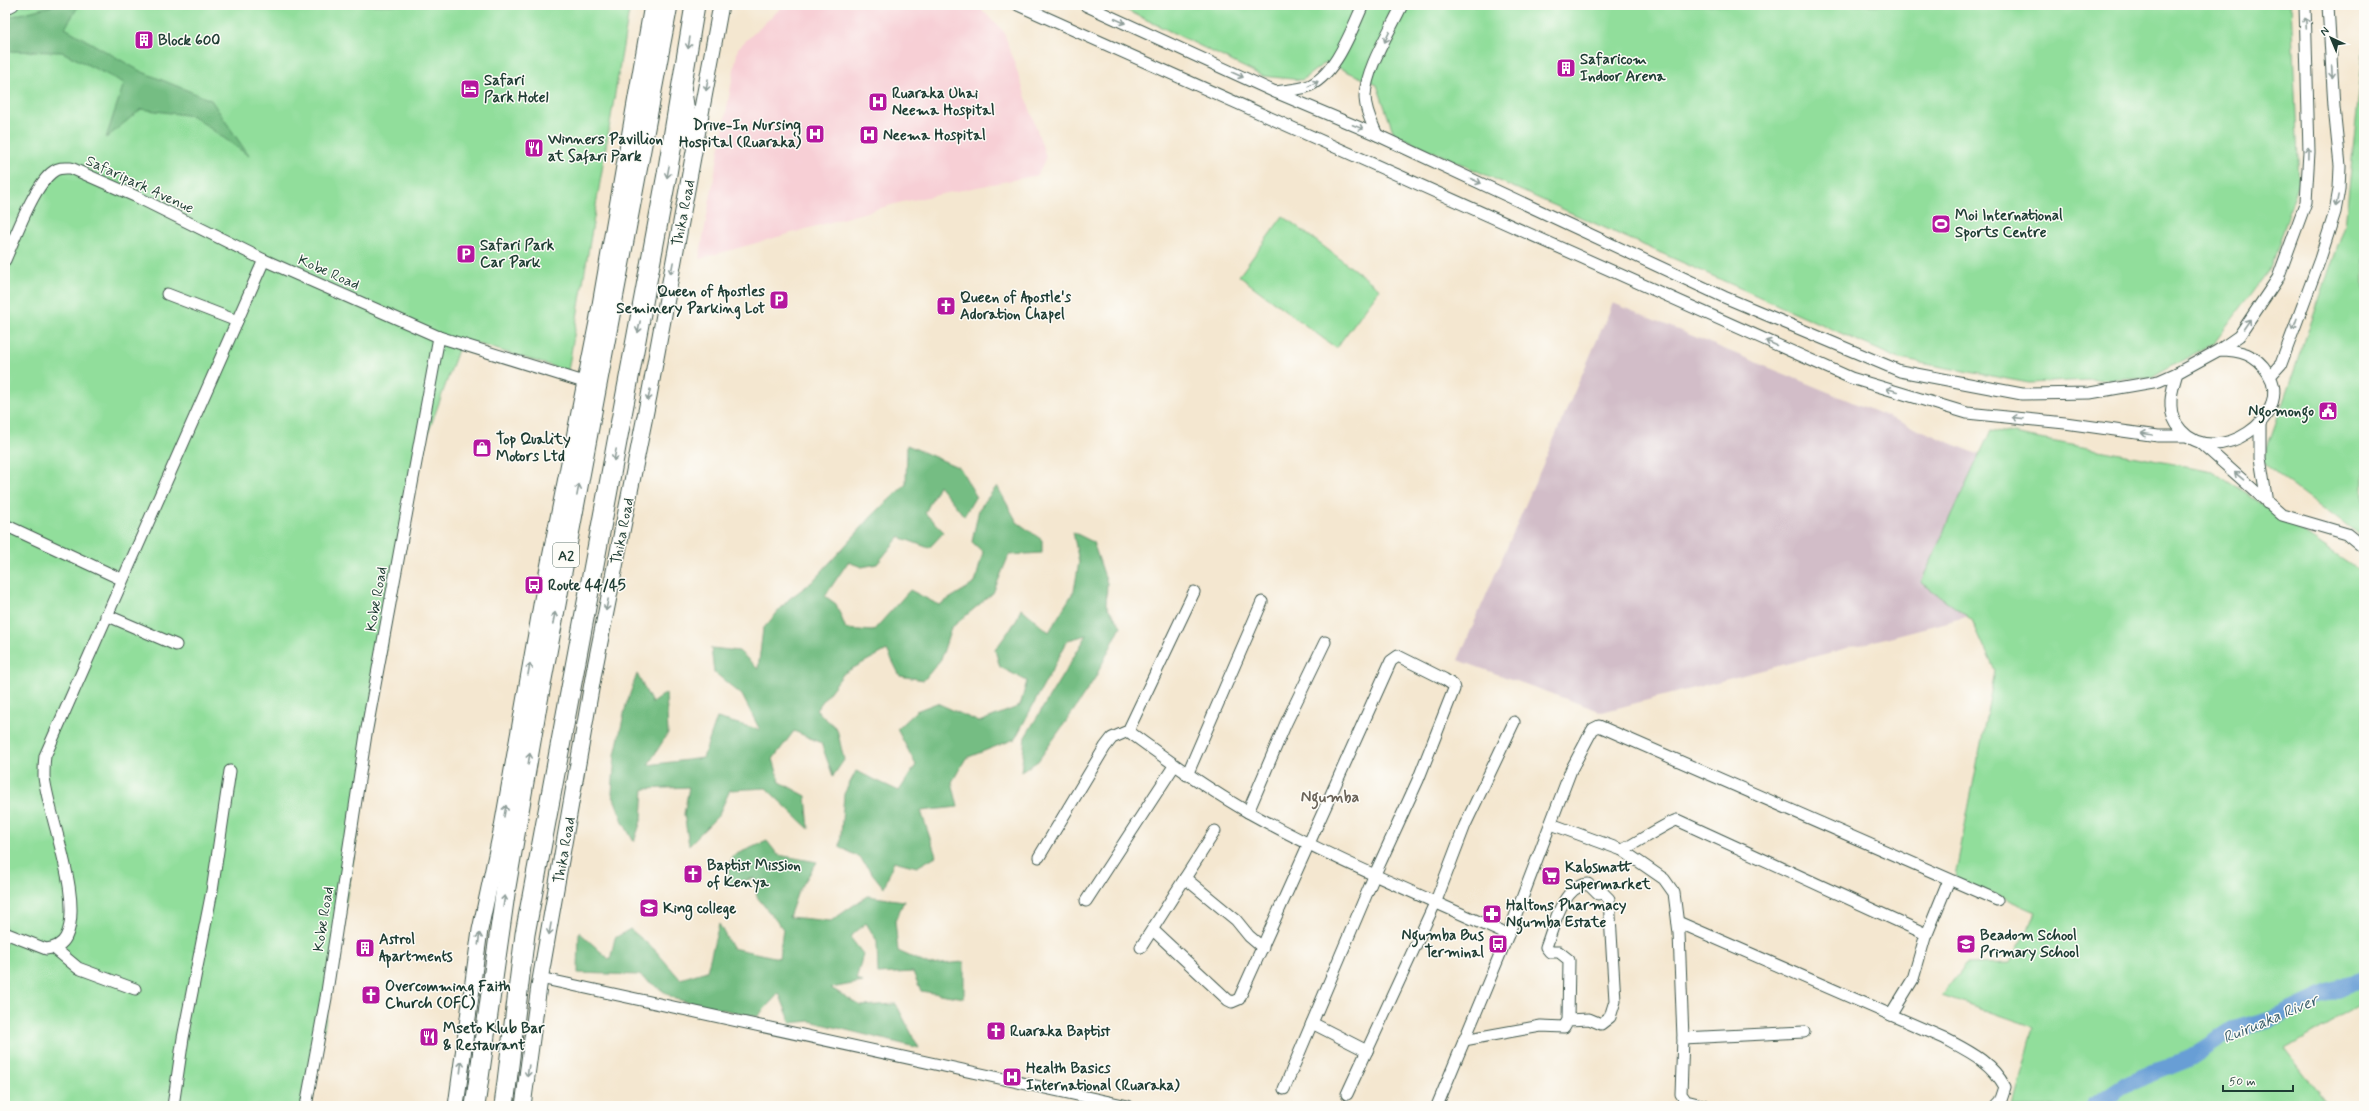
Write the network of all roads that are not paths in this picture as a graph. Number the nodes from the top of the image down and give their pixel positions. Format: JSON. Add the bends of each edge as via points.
{"nodes":[{"id":1,"x":13,"y":5,"type":"edge"},
{"id":2,"x":652,"y":5,"type":"edge"},
{"id":3,"x":668,"y":5,"type":"edge"},
{"id":4,"x":695,"y":5,"type":"edge"},
{"id":5,"x":721,"y":5,"type":"edge"},
{"id":6,"x":1018,"y":5,"type":"edge"},
{"id":7,"x":1085,"y":5,"type":"edge"},
{"id":8,"x":1363,"y":5,"type":"edge"},
{"id":9,"x":1402,"y":5,"type":"edge"},
{"id":10,"x":2305,"y":5,"type":"edge"},
{"id":11,"x":2328,"y":5,"type":"edge"},
{"id":12,"x":5,"y":7,"type":"edge"},
{"id":13,"x":683,"y":81,"type":"junction"},
{"id":14,"x":1275,"y":92,"type":"junction"},
{"id":15,"x":1377,"y":135,"type":"junction"},
{"id":16,"x":694,"y":155,"type":"junction"},
{"id":17,"x":218,"y":238,"type":"joint"},
{"id":18,"x":5,"y":260,"type":"edge"},
{"id":19,"x":264,"y":260,"type":"junction"},
{"id":20,"x":168,"y":294,"type":"dead end"},
{"id":21,"x":237,"y":321,"type":"junction"},
{"id":22,"x":439,"y":337,"type":"junction"},
{"id":23,"x":2219,"y":350,"type":"junction"},
{"id":24,"x":2177,"y":373,"type":"junction"},
{"id":25,"x":2270,"y":376,"type":"junction"},
{"id":26,"x":584,"y":382,"type":"junction"},
{"id":27,"x":2260,"y":423,"type":"junction"},
{"id":28,"x":2186,"y":436,"type":"junction"},
{"id":29,"x":2201,"y":443,"type":"junction"},
{"id":30,"x":2267,"y":503,"type":"junction"},
{"id":31,"x":5,"y":525,"type":"edge"},
{"id":32,"x":2364,"y":548,"type":"edge"},
{"id":33,"x":121,"y":579,"type":"junction"},
{"id":34,"x":1194,"y":592,"type":"dead end"},
{"id":35,"x":1262,"y":602,"type":"dead end"},
{"id":36,"x":106,"y":615,"type":"junction"},
{"id":37,"x":1325,"y":642,"type":"dead end"},
{"id":38,"x":176,"y":645,"type":"dead end"},
{"id":39,"x":524,"y":697,"type":"junction"},
{"id":40,"x":1514,"y":722,"type":"dead end"},
{"id":41,"x":1128,"y":731,"type":"junction"},
{"id":42,"x":533,"y":735,"type":"junction"},
{"id":43,"x":1174,"y":766,"type":"junction"},
{"id":44,"x":230,"y":771,"type":"dead end"},
{"id":45,"x":1187,"y":775,"type":"junction"},
{"id":46,"x":1248,"y":812,"type":"junction"},
{"id":47,"x":1551,"y":824,"type":"junction"},
{"id":48,"x":1215,"y":831,"type":"dead end"},
{"id":49,"x":1310,"y":844,"type":"junction"},
{"id":50,"x":1622,"y":850,"type":"junction"},
{"id":51,"x":1039,"y":857,"type":"dead end"},
{"id":52,"x":1375,"y":874,"type":"junction"},
{"id":53,"x":1185,"y":878,"type":"junction"},
{"id":54,"x":1949,"y":880,"type":"junction"},
{"id":55,"x":1997,"y":900,"type":"dead end"},
{"id":56,"x":1086,"y":901,"type":"dead end"},
{"id":57,"x":1436,"y":901,"type":"junction"},
{"id":58,"x":1678,"y":922,"type":"junction"},
{"id":59,"x":1153,"y":930,"type":"junction"},
{"id":60,"x":5,"y":933,"type":"edge"},
{"id":61,"x":1927,"y":934,"type":"junction"},
{"id":62,"x":1508,"y":935,"type":"junction"},
{"id":63,"x":1141,"y":947,"type":"dead end"},
{"id":64,"x":54,"y":948,"type":"junction"},
{"id":65,"x":1263,"y":948,"type":"junction"},
{"id":66,"x":540,"y":978,"type":"junction"},
{"id":67,"x":135,"y":989,"type":"dead end"},
{"id":68,"x":1891,"y":1015,"type":"junction"},
{"id":69,"x":1568,"y":1020,"type":"junction"},
{"id":70,"x":1312,"y":1024,"type":"junction"},
{"id":71,"x":1804,"y":1032,"type":"dead end"},
{"id":72,"x":1683,"y":1038,"type":"junction"},
{"id":73,"x":1464,"y":1040,"type":"junction"},
{"id":74,"x":1367,"y":1051,"type":"junction"},
{"id":75,"x":1284,"y":1089,"type":"dead end"},
{"id":76,"x":1347,"y":1094,"type":"dead end"},
{"id":77,"x":173,"y":1106,"type":"edge"},
{"id":78,"x":306,"y":1106,"type":"edge"},
{"id":79,"x":456,"y":1106,"type":"edge"},
{"id":80,"x":475,"y":1106,"type":"edge"},
{"id":81,"x":504,"y":1106,"type":"edge"},
{"id":82,"x":524,"y":1106,"type":"edge"},
{"id":83,"x":1128,"y":1106,"type":"edge"},
{"id":84,"x":1437,"y":1106,"type":"edge"},
{"id":85,"x":1706,"y":1106,"type":"edge"},
{"id":86,"x":1996,"y":1106,"type":"edge"}],
"edges":[{"from":1,"to":12,"type":"street"},
{"from":2,"to":26,"type":"main road"},
{"from":42,"to":3,"type":"highway","number":"A2","one_way":true},
{"from":4,"to":13,"type":"highway","name":"Thika Road","number":"A2","one_way":true},
{"from":5,"to":16,"type":"main road","name":"Thika Road","one_way":true},
{"from":28,"to":6,"type":"street","one_way":true,"via":[[2158,436],[1967,413],[1851,378]]},
{"from":7,"to":14,"type":"street","one_way":true},
{"from":14,"to":8,"type":"street","one_way":true,"via":[[1306,88],[1320,80],[1339,55]]},
{"from":9,"to":15,"type":"street","one_way":true,"via":[[1372,69],[1365,96],[1367,110]]},
{"from":23,"to":10,"type":"street","one_way":true,"via":[[2239,336],[2278,278],[2306,202],[2309,152]]},
{"from":11,"to":25,"type":"street","one_way":true,"via":[[2340,166],[2339,190],[2320,259],[2281,364]]},
{"from":13,"to":16,"type":"main road"},
{"from":13,"to":81,"type":"highway","name":"Thika Road","number":"A2","one_way":true,"via":[[527,927]]},
{"from":14,"to":15,"type":"street","one_way":true},
{"from":15,"to":24,"type":"street","one_way":true,"via":[[1724,297],[1900,371],[2022,394],[2090,393],[2159,381]]},
{"from":16,"to":66,"type":"main road","name":"Thika Road","one_way":true,"via":[[594,672]]},
{"from":17,"to":18,"type":"street","name":"Safaripark Avenue","via":[[138,197],[71,168],[61,168],[45,180],[33,199]]},
{"from":17,"to":19,"type":"street","name":"Kobe Road"},
{"from":19,"to":21,"type":"street"},
{"from":19,"to":22,"type":"street","name":"Kobe Road"},
{"from":20,"to":21,"type":"street"},
{"from":21,"to":33,"type":"street","via":[[150,522]]},
{"from":22,"to":26,"type":"street"},
{"from":22,"to":78,"type":"street","name":"Kobe Road","via":[[366,734],[328,983]]},
{"from":23,"to":24,"type":"street"},
{"from":23,"to":25,"type":"street","via":[[2250,354],[2262,362]]},
{"from":24,"to":28,"type":"street","via":[[2172,392],[2172,416]]},
{"from":25,"to":27,"type":"street","via":[[2274,388],[2272,403]]},
{"from":39,"to":26,"type":"main road","one_way":true},
{"from":27,"to":29,"type":"street","via":[[2233,441],[2214,445]]},
{"from":27,"to":30,"type":"street","via":[[2260,458]]},
{"from":28,"to":29,"type":"street"},
{"from":30,"to":29,"type":"street","one_way":true},
{"from":30,"to":32,"type":"street","via":[[2289,519],[2347,534]]},
{"from":31,"to":33,"type":"street"},
{"from":33,"to":36,"type":"street"},
{"from":34,"to":41,"type":"street"},
{"from":35,"to":45,"type":"street"},
{"from":36,"to":38,"type":"street"},
{"from":36,"to":64,"type":"street","via":[[45,756],[44,778],[70,889],[71,914],[66,937]]},
{"from":37,"to":46,"type":"street","via":[[1286,723]]},
{"from":39,"to":42,"type":"highway"},
{"from":79,"to":39,"type":"main road","one_way":true,"via":[[480,930],[502,827]]},
{"from":40,"to":57,"type":"street","via":[[1465,825]]},
{"from":41,"to":43,"type":"street"},
{"from":41,"to":51,"type":"street","via":[[1112,738],[1105,747]]},
{"from":80,"to":42,"type":"highway","number":"A2","one_way":true,"via":[[506,887]]},
{"from":43,"to":45,"type":"street"},
{"from":43,"to":56,"type":"street"},
{"from":44,"to":77,"type":"street","via":[[212,891],[183,1038]]},
{"from":45,"to":46,"type":"street"},
{"from":46,"to":49,"type":"street"},
{"from":47,"to":50,"type":"street"},
{"from":47,"to":54,"type":"street","via":[[1571,770],[1588,736],[1599,726]]},
{"from":47,"to":62,"type":"street"},
{"from":48,"to":53,"type":"street"},
{"from":49,"to":52,"type":"street"},
{"from":49,"to":52,"type":"street","via":[[1391,661],[1398,656],[1444,678],[1454,689],[1418,780]]},
{"from":49,"to":65,"type":"street"},
{"from":50,"to":58,"type":"street","via":[[1669,884],[1676,897]]},
{"from":50,"to":61,"type":"street","via":[[1672,820],[1677,820]]},
{"from":52,"to":57,"type":"street"},
{"from":52,"to":70,"type":"street"},
{"from":53,"to":59,"type":"street"},
{"from":53,"to":65,"type":"street","via":[[1236,920]]},
{"from":54,"to":55,"type":"street"},
{"from":54,"to":61,"type":"street"},
{"from":57,"to":62,"type":"street"},
{"from":57,"to":74,"type":"street"},
{"from":58,"to":68,"type":"street"},
{"from":58,"to":72,"type":"street"},
{"from":59,"to":63,"type":"street"},
{"from":59,"to":65,"type":"street","via":[[1232,1002],[1239,999]]},
{"from":60,"to":64,"type":"street","via":[[39,948]]},
{"from":61,"to":68,"type":"street","via":[[1913,979]]},
{"from":62,"to":73,"type":"street"},
{"from":64,"to":67,"type":"street","via":[[78,968]]},
{"from":66,"to":82,"type":"main road","name":"Thika Road","one_way":true},
{"from":66,"to":83,"type":"street","via":[[768,1030]]},
{"from":68,"to":86,"type":"street","via":[[1944,1038],[1987,1062],[2005,1087]]},
{"from":69,"to":69,"type":"street","via":[[1589,1019],[1601,1024],[1610,1017],[1615,1001],[1609,899],[1602,890],[1598,894],[1588,884],[1572,891],[1566,898],[1546,947],[1550,952],[1559,952],[1569,960]]},
{"from":69,"to":73,"type":"street","via":[[1564,1027],[1541,1026]]},
{"from":70,"to":74,"type":"street"},
{"from":70,"to":75,"type":"street"},
{"from":71,"to":72,"type":"street"},
{"from":72,"to":85,"type":"street","via":[[1681,1094],[1686,1101]]},
{"from":73,"to":84,"type":"street"},
{"from":74,"to":76,"type":"street"}]}
